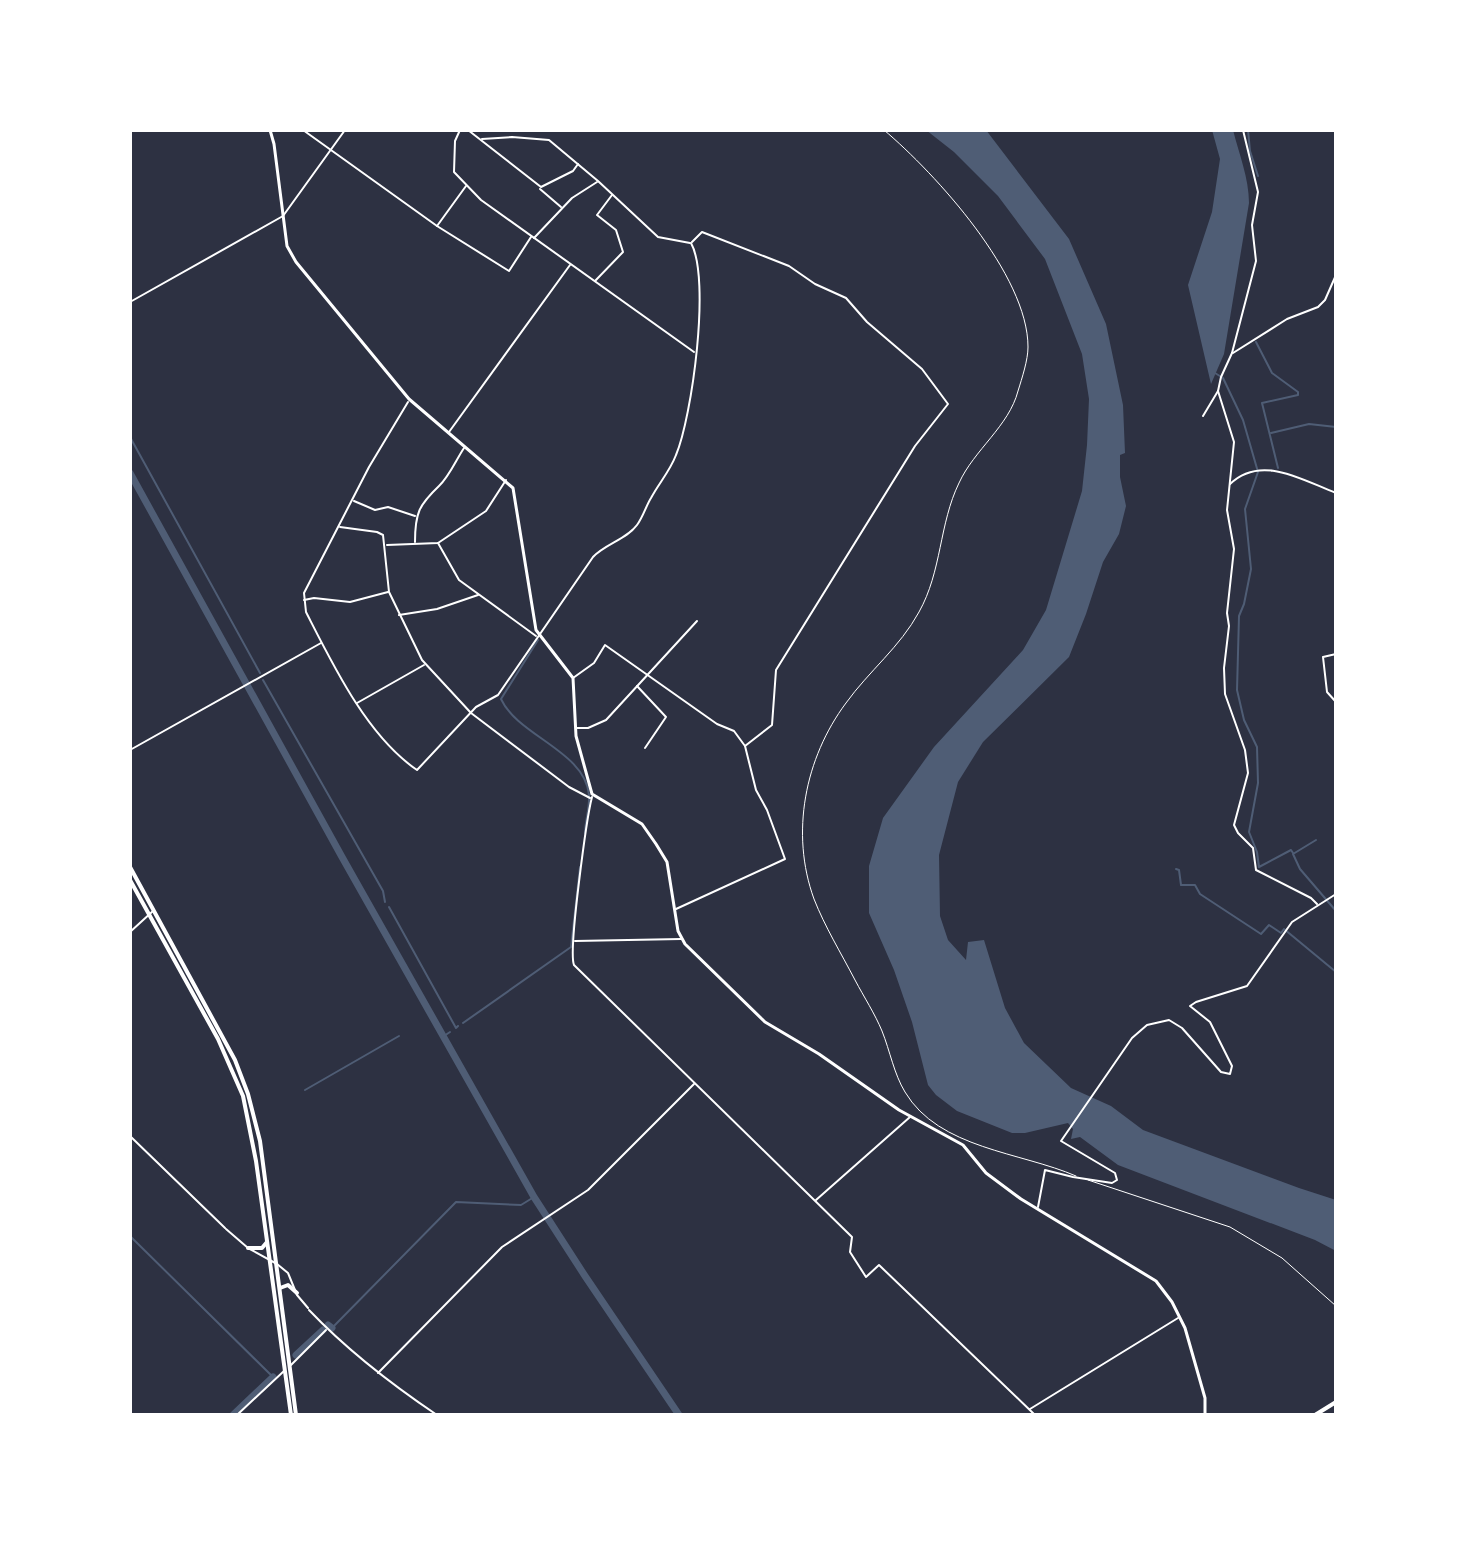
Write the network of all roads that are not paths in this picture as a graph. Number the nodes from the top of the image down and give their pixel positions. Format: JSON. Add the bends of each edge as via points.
{"nodes":[{"id":1,"x":270,"y":130,"type":"edge"},
{"id":2,"x":303,"y":130,"type":"edge"},
{"id":3,"x":345,"y":130,"type":"edge"},
{"id":4,"x":460,"y":130,"type":"edge"},
{"id":5,"x":468,"y":130,"type":"edge"},
{"id":6,"x":884,"y":130,"type":"edge"},
{"id":7,"x":1243,"y":130,"type":"edge"},
{"id":8,"x":482,"y":139,"type":"junction"},
{"id":9,"x":330,"y":150,"type":"junction"},
{"id":10,"x":578,"y":164,"type":"junction"},
{"id":11,"x":598,"y":181,"type":"junction"},
{"id":12,"x":467,"y":185,"type":"junction"},
{"id":13,"x":541,"y":187,"type":"junction"},
{"id":14,"x":613,"y":194,"type":"junction"},
{"id":15,"x":562,"y":208,"type":"junction"},
{"id":16,"x":283,"y":216,"type":"junction"},
{"id":17,"x":437,"y":226,"type":"junction"},
{"id":18,"x":533,"y":237,"type":"junction"},
{"id":19,"x":691,"y":243,"type":"junction"},
{"id":20,"x":571,"y":264,"type":"junction"},
{"id":21,"x":1336,"y":275,"type":"edge"},
{"id":22,"x":595,"y":282,"type":"junction"},
{"id":23,"x":130,"y":302,"type":"edge"},
{"id":24,"x":695,"y":353,"type":"junction"},
{"id":25,"x":1232,"y":353,"type":"junction"},
{"id":26,"x":1218,"y":391,"type":"junction"},
{"id":27,"x":409,"y":399,"type":"junction"},
{"id":28,"x":1203,"y":416,"type":"dead end"},
{"id":29,"x":448,"y":433,"type":"junction"},
{"id":30,"x":465,"y":446,"type":"junction"},
{"id":31,"x":506,"y":480,"type":"junction"},
{"id":32,"x":1229,"y":485,"type":"junction"},
{"id":33,"x":1336,"y":493,"type":"edge"},
{"id":34,"x":353,"y":500,"type":"junction"},
{"id":35,"x":416,"y":517,"type":"junction"},
{"id":36,"x":340,"y":527,"type":"junction"},
{"id":37,"x":415,"y":543,"type":"junction"},
{"id":38,"x":438,"y":543,"type":"junction"},
{"id":39,"x":386,"y":545,"type":"junction"},
{"id":40,"x":389,"y":592,"type":"junction"},
{"id":41,"x":479,"y":595,"type":"junction"},
{"id":42,"x":304,"y":600,"type":"junction"},
{"id":43,"x":399,"y":615,"type":"junction"},
{"id":44,"x":697,"y":621,"type":"dead end"},
{"id":45,"x":538,"y":636,"type":"junction"},
{"id":46,"x":322,"y":642,"type":"junction"},
{"id":47,"x":1336,"y":654,"type":"edge"},
{"id":48,"x":425,"y":664,"type":"junction"},
{"id":49,"x":646,"y":673,"type":"junction"},
{"id":50,"x":573,"y":678,"type":"junction"},
{"id":51,"x":636,"y":685,"type":"junction"},
{"id":52,"x":1336,"y":702,"type":"edge"},
{"id":53,"x":356,"y":703,"type":"junction"},
{"id":54,"x":471,"y":713,"type":"junction"},
{"id":55,"x":576,"y":728,"type":"junction"},
{"id":56,"x":745,"y":746,"type":"junction"},
{"id":57,"x":645,"y":748,"type":"dead end"},
{"id":58,"x":130,"y":750,"type":"edge"},
{"id":59,"x":592,"y":797,"type":"junction"},
{"id":60,"x":130,"y":867,"type":"edge"},
{"id":61,"x":130,"y":880,"type":"edge"},
{"id":62,"x":1336,"y":894,"type":"edge"},
{"id":63,"x":1317,"y":905,"type":"junction"},
{"id":64,"x":675,"y":909,"type":"junction"},
{"id":65,"x":152,"y":912,"type":"junction"},
{"id":66,"x":130,"y":932,"type":"edge"},
{"id":67,"x":681,"y":939,"type":"junction"},
{"id":68,"x":574,"y":941,"type":"junction"},
{"id":69,"x":694,"y":1084,"type":"junction"},
{"id":70,"x":911,"y":1116,"type":"junction"},
{"id":71,"x":130,"y":1136,"type":"edge"},
{"id":72,"x":1081,"y":1178,"type":"junction"},
{"id":73,"x":815,"y":1200,"type":"junction"},
{"id":74,"x":1038,"y":1208,"type":"junction"},
{"id":75,"x":267,"y":1242,"type":"junction"},
{"id":76,"x":248,"y":1248,"type":"junction"},
{"id":77,"x":269,"y":1260,"type":"junction"},
{"id":78,"x":277,"y":1264,"type":"junction"},
{"id":79,"x":280,"y":1288,"type":"junction"},
{"id":80,"x":297,"y":1293,"type":"junction"},
{"id":81,"x":1336,"y":1306,"type":"edge"},
{"id":82,"x":1180,"y":1317,"type":"junction"},
{"id":83,"x":327,"y":1329,"type":"junction"},
{"id":84,"x":290,"y":1366,"type":"junction"},
{"id":85,"x":285,"y":1371,"type":"junction"},
{"id":86,"x":378,"y":1373,"type":"junction"},
{"id":87,"x":1336,"y":1402,"type":"edge"},
{"id":88,"x":1029,"y":1409,"type":"junction"},
{"id":89,"x":237,"y":1415,"type":"edge"},
{"id":90,"x":294,"y":1415,"type":"edge"},
{"id":91,"x":436,"y":1415,"type":"edge"},
{"id":92,"x":1035,"y":1415,"type":"edge"},
{"id":93,"x":1205,"y":1415,"type":"edge"},
{"id":94,"x":1315,"y":1415,"type":"edge"}],
"edges":[{"from":1,"to":16,"type":"main road"},
{"from":2,"to":9,"type":"street"},
{"from":3,"to":9,"type":"street"},
{"from":4,"to":12,"type":"street","via":[[454,172]]},
{"from":5,"to":8,"type":"street"},
{"from":6,"to":72,"type":"lane","via":[[940,183],[988,247],[1016,299],[1028,350],[1014,401],[959,482],[922,607],[901,641],[846,702],[812,765],[804,822],[810,885],[915,1106],[934,1123],[976,1143]]},
{"from":7,"to":25,"type":"street","via":[[1258,192],[1252,225],[1256,261]]},
{"from":8,"to":10,"type":"street","via":[[549,140]]},
{"from":8,"to":13,"type":"street"},
{"from":9,"to":16,"type":"street"},
{"from":9,"to":17,"type":"street"},
{"from":10,"to":11,"type":"street"},
{"from":10,"to":13,"type":"street"},
{"from":11,"to":14,"type":"street"},
{"from":11,"to":15,"type":"street"},
{"from":12,"to":17,"type":"street"},
{"from":12,"to":18,"type":"street"},
{"from":13,"to":15,"type":"street"},
{"from":14,"to":19,"type":"street","via":[[658,237]]},
{"from":14,"to":22,"type":"street","via":[[597,215],[616,230],[623,252]]},
{"from":15,"to":18,"type":"street"},
{"from":16,"to":23,"type":"street"},
{"from":16,"to":27,"type":"main road","via":[[287,246],[296,262]]},
{"from":17,"to":18,"type":"street","via":[[509,271]]},
{"from":18,"to":20,"type":"street"},
{"from":19,"to":24,"type":"street","via":[[699,289]]},
{"from":19,"to":56,"type":"street","via":[[702,232],[789,266],[846,298],[922,369],[948,404],[915,446],[776,670],[772,725]]},
{"from":20,"to":22,"type":"street"},
{"from":20,"to":29,"type":"street"},
{"from":21,"to":25,"type":"street","via":[[1318,307],[1287,319]]},
{"from":22,"to":24,"type":"street"},
{"from":24,"to":45,"type":"street","via":[[684,431],[666,475],[636,527],[593,557]]},
{"from":25,"to":26,"type":"street"},
{"from":26,"to":28,"type":"street"},
{"from":26,"to":32,"type":"street","via":[[1234,442]]},
{"from":27,"to":29,"type":"main road"},
{"from":27,"to":34,"type":"street"},
{"from":29,"to":30,"type":"main road"},
{"from":30,"to":31,"type":"main road"},
{"from":30,"to":35,"type":"street"},
{"from":31,"to":38,"type":"street","via":[[486,511]]},
{"from":31,"to":45,"type":"main road","via":[[513,488]]},
{"from":32,"to":33,"type":"street","via":[[1252,469],[1277,470]]},
{"from":32,"to":63,"type":"street","via":[[1234,549],[1225,694],[1248,773],[1234,825],[1253,848],[1256,870]]},
{"from":34,"to":35,"type":"street"},
{"from":34,"to":36,"type":"street"},
{"from":35,"to":37,"type":"street"},
{"from":36,"to":39,"type":"street","via":[[377,532]]},
{"from":36,"to":42,"type":"street"},
{"from":37,"to":38,"type":"street"},
{"from":37,"to":39,"type":"street"},
{"from":38,"to":41,"type":"street","via":[[459,580]]},
{"from":39,"to":40,"type":"street"},
{"from":40,"to":42,"type":"street","via":[[350,602]]},
{"from":40,"to":43,"type":"street"},
{"from":41,"to":43,"type":"street"},
{"from":41,"to":45,"type":"street"},
{"from":42,"to":46,"type":"street"},
{"from":43,"to":48,"type":"street"},
{"from":44,"to":49,"type":"street"},
{"from":45,"to":50,"type":"main road"},
{"from":45,"to":54,"type":"street","via":[[498,695]]},
{"from":46,"to":53,"type":"street"},
{"from":46,"to":58,"type":"street"},
{"from":47,"to":52,"type":"street","via":[[1323,657],[1327,692]]},
{"from":48,"to":53,"type":"street"},
{"from":48,"to":54,"type":"street"},
{"from":49,"to":50,"type":"street","via":[[605,645],[594,663]]},
{"from":49,"to":51,"type":"street"},
{"from":49,"to":56,"type":"street","via":[[734,731]]},
{"from":50,"to":55,"type":"main road"},
{"from":51,"to":55,"type":"street","via":[[606,720]]},
{"from":51,"to":57,"type":"street","via":[[666,717]]},
{"from":53,"to":54,"type":"street","via":[[394,751],[417,770]]},
{"from":54,"to":59,"type":"street","via":[[569,787]]},
{"from":55,"to":59,"type":"main road"},
{"from":56,"to":64,"type":"street","via":[[756,790],[785,859]]},
{"from":59,"to":64,"type":"main road","via":[[633,817],[648,831],[667,862]]},
{"from":59,"to":68,"type":"street"},
{"from":60,"to":65,"type":"highway"},
{"from":61,"to":65,"type":"highway"},
{"from":62,"to":63,"type":"street"},
{"from":63,"to":72,"type":"street","via":[[1292,922],[1247,986],[1190,1006],[1210,1022],[1232,1066],[1230,1074],[1221,1072],[1177,1023],[1163,1019],[1132,1038],[1062,1143],[1117,1177],[1112,1183]]},
{"from":64,"to":67,"type":"main road"},
{"from":65,"to":66,"type":"street"},
{"from":65,"to":75,"type":"highway","via":[[243,1096]]},
{"from":65,"to":78,"type":"highway","via":[[235,1060],[248,1094]]},
{"from":67,"to":68,"type":"street"},
{"from":67,"to":70,"type":"main road","via":[[765,1022]]},
{"from":68,"to":69,"type":"street","via":[[574,965]]},
{"from":69,"to":73,"type":"street"},
{"from":69,"to":86,"type":"street","via":[[588,1190],[502,1247]]},
{"from":70,"to":73,"type":"street"},
{"from":70,"to":74,"type":"main road","via":[[963,1145],[992,1179]]},
{"from":71,"to":76,"type":"street"},
{"from":72,"to":74,"type":"street","via":[[1045,1170]]},
{"from":72,"to":81,"type":"lane","via":[[1237,1231],[1282,1258]]},
{"from":73,"to":88,"type":"street","via":[[852,1237],[850,1252],[866,1277],[879,1265]]},
{"from":74,"to":82,"type":"main road","via":[[1156,1281]]},
{"from":75,"to":76,"type":"highway","via":[[262,1248]]},
{"from":75,"to":77,"type":"highway"},
{"from":76,"to":77,"type":"street"},
{"from":77,"to":78,"type":"street"},
{"from":77,"to":85,"type":"highway"},
{"from":78,"to":79,"type":"highway"},
{"from":78,"to":80,"type":"street"},
{"from":79,"to":80,"type":"highway","via":[[288,1285]]},
{"from":79,"to":84,"type":"highway"},
{"from":80,"to":83,"type":"street"},
{"from":82,"to":88,"type":"street"},
{"from":82,"to":93,"type":"main road","via":[[1198,1369]]},
{"from":83,"to":84,"type":"street"},
{"from":83,"to":86,"type":"street"},
{"from":84,"to":90,"type":"highway"},
{"from":85,"to":89,"type":"street"},
{"from":85,"to":90,"type":"highway"},
{"from":86,"to":91,"type":"street"},
{"from":87,"to":94,"type":"highway"},
{"from":88,"to":92,"type":"street"}]}
